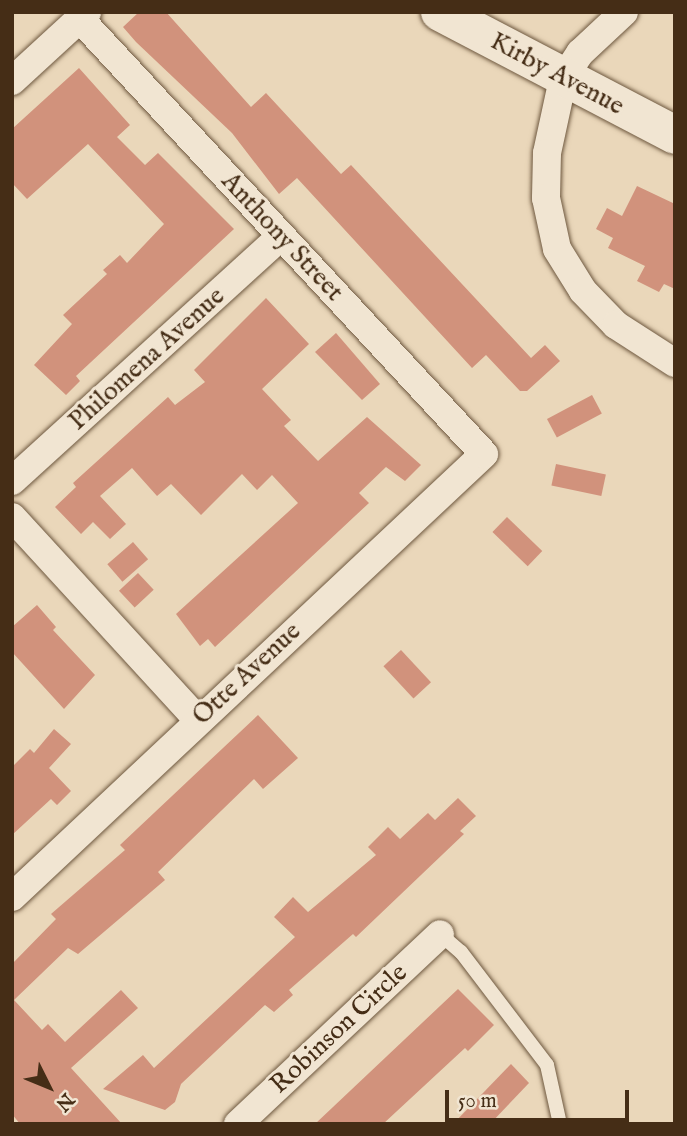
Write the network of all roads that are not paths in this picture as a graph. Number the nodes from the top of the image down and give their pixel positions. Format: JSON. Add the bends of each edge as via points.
{"nodes":[{"id":1,"x":440,"y":12,"type":"edge"},
{"id":2,"x":624,"y":12,"type":"edge"},
{"id":3,"x":83,"y":16,"type":"edge"},
{"id":4,"x":564,"y":79,"type":"junction"},
{"id":5,"x":12,"y":81,"type":"edge"},
{"id":6,"x":675,"y":135,"type":"edge"},
{"id":7,"x":281,"y":236,"type":"junction"},
{"id":8,"x":675,"y":363,"type":"edge"},
{"id":9,"x":484,"y":454,"type":"joint"},
{"id":10,"x":12,"y":481,"type":"edge"},
{"id":11,"x":12,"y":517,"type":"edge"},
{"id":12,"x":197,"y":719,"type":"junction"},
{"id":13,"x":12,"y":897,"type":"edge"},
{"id":14,"x":440,"y":934,"type":"joint"},
{"id":15,"x":238,"y":1124,"type":"edge"},
{"id":16,"x":560,"y":1124,"type":"edge"}],
"edges":[{"from":1,"to":4,"type":"street","name":"Kirby Avenue"},
{"from":2,"to":4,"type":"street","via":[[580,53]]},
{"from":3,"to":5,"type":"street"},
{"from":3,"to":7,"type":"street","name":"Anthony Street"},
{"from":4,"to":6,"type":"street","name":"Kirby Avenue"},
{"from":4,"to":8,"type":"street","via":[[547,153],[546,198],[557,249],[583,291],[616,325]]},
{"from":7,"to":9,"type":"street","name":"Anthony Street"},
{"from":7,"to":10,"type":"street","name":"Philomena Avenue"},
{"from":9,"to":12,"type":"street","name":"Otte Avenue"},
{"from":11,"to":12,"type":"street"},
{"from":12,"to":13,"type":"street","name":"Otte Avenue"},
{"from":14,"to":15,"type":"street","name":"Robinson Circle"},
{"from":14,"to":16,"type":"lane","via":[[461,952],[547,1065]]}]}
